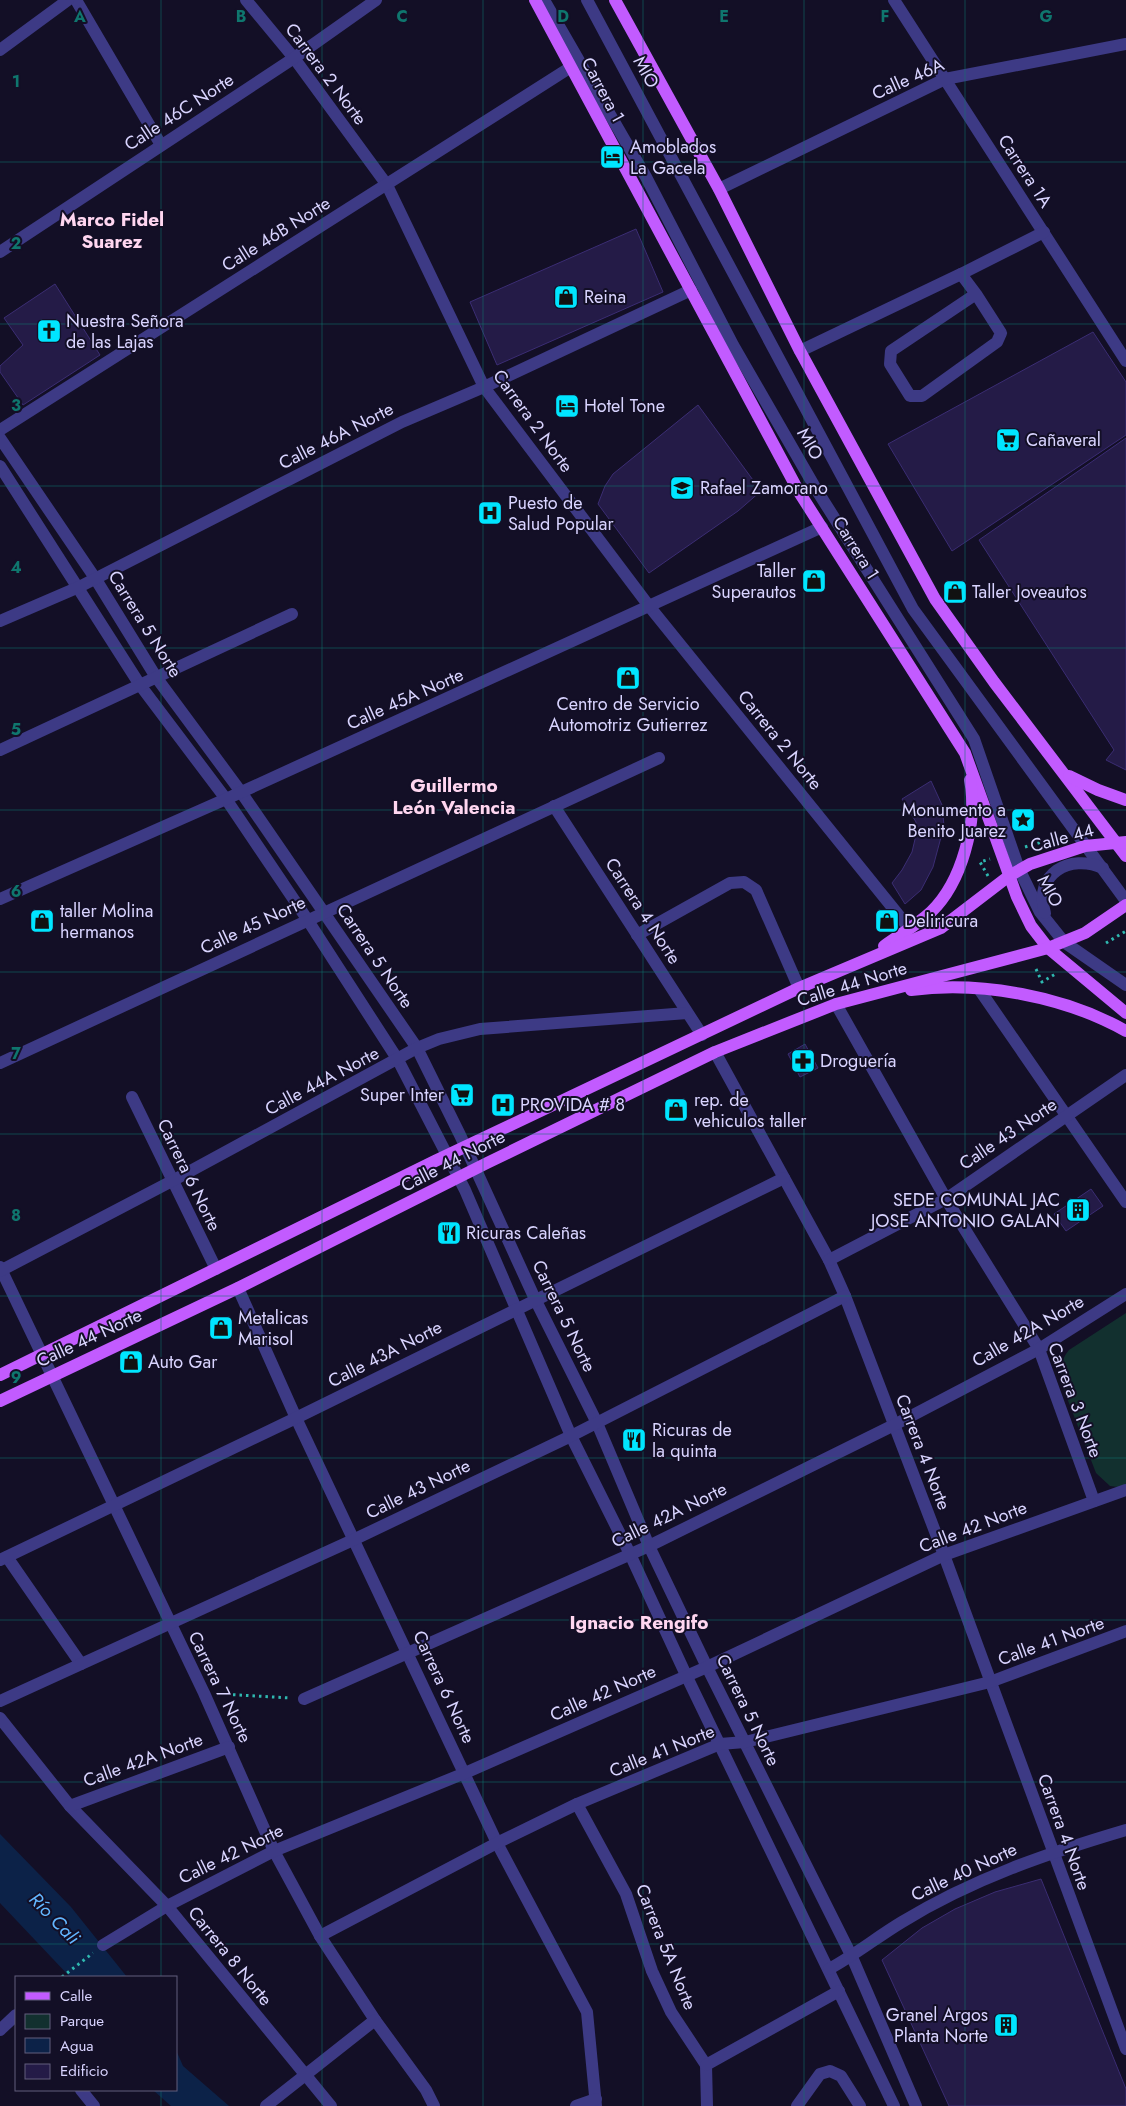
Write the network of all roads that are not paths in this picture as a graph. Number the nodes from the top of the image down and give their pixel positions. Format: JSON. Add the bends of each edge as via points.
{"nodes":[{"id":1,"x":68,"y":0,"type":"edge"},
{"id":2,"x":76,"y":0,"type":"edge"},
{"id":3,"x":246,"y":0,"type":"edge"},
{"id":4,"x":376,"y":0,"type":"edge"},
{"id":5,"x":535,"y":0,"type":"edge"},
{"id":6,"x":544,"y":0,"type":"edge"},
{"id":7,"x":587,"y":0,"type":"edge"},
{"id":8,"x":615,"y":0,"type":"edge"},
{"id":9,"x":894,"y":0,"type":"edge"},
{"id":10,"x":1126,"y":44,"type":"edge"},
{"id":11,"x":0,"y":50,"type":"edge"},
{"id":12,"x":294,"y":58,"type":"junction"},
{"id":13,"x":571,"y":67,"type":"junction"},
{"id":14,"x":945,"y":79,"type":"junction"},
{"id":15,"x":161,"y":145,"type":"junction"},
{"id":16,"x":387,"y":185,"type":"junction"},
{"id":17,"x":719,"y":189,"type":"junction"},
{"id":18,"x":1044,"y":232,"type":"junction"},
{"id":19,"x":0,"y":252,"type":"edge"},
{"id":20,"x":961,"y":274,"type":"junction"},
{"id":21,"x":691,"y":290,"type":"junction"},
{"id":22,"x":976,"y":294,"type":"junction"},
{"id":23,"x":800,"y":351,"type":"junction"},
{"id":24,"x":1126,"y":361,"type":"edge"},
{"id":25,"x":484,"y":387,"type":"junction"},
{"id":26,"x":0,"y":430,"type":"edge"},
{"id":27,"x":0,"y":438,"type":"edge"},
{"id":28,"x":0,"y":466,"type":"edge"},
{"id":29,"x":822,"y":527,"type":"junction"},
{"id":30,"x":95,"y":578,"type":"junction"},
{"id":31,"x":79,"y":587,"type":"junction"},
{"id":32,"x":649,"y":606,"type":"junction"},
{"id":33,"x":292,"y":614,"type":"dead end"},
{"id":34,"x":0,"y":621,"type":"edge"},
{"id":35,"x":156,"y":677,"type":"junction"},
{"id":36,"x":140,"y":685,"type":"junction"},
{"id":37,"x":0,"y":750,"type":"edge"},
{"id":38,"x":965,"y":753,"type":"junction"},
{"id":39,"x":659,"y":758,"type":"dead end"},
{"id":40,"x":1065,"y":774,"type":"junction"},
{"id":41,"x":242,"y":792,"type":"junction"},
{"id":42,"x":226,"y":799,"type":"junction"},
{"id":43,"x":1126,"y":800,"type":"edge"},
{"id":44,"x":554,"y":806,"type":"junction"},
{"id":45,"x":1122,"y":843,"type":"edge"},
{"id":46,"x":1085,"y":846,"type":"junction"},
{"id":47,"x":1126,"y":856,"type":"edge"},
{"id":48,"x":1103,"y":868,"type":"junction"},
{"id":49,"x":1014,"y":873,"type":"junction"},
{"id":50,"x":0,"y":899,"type":"edge"},
{"id":51,"x":1126,"y":901,"type":"edge"},
{"id":52,"x":1126,"y":905,"type":"edge"},
{"id":53,"x":324,"y":912,"type":"junction"},
{"id":54,"x":307,"y":920,"type":"junction"},
{"id":55,"x":909,"y":928,"type":"junction"},
{"id":56,"x":1054,"y":933,"type":"junction"},
{"id":57,"x":637,"y":935,"type":"junction"},
{"id":58,"x":1064,"y":942,"type":"junction"},
{"id":59,"x":1048,"y":948,"type":"junction"},
{"id":60,"x":865,"y":960,"type":"junction"},
{"id":61,"x":1126,"y":985,"type":"edge"},
{"id":62,"x":799,"y":988,"type":"junction"},
{"id":63,"x":979,"y":989,"type":"junction"},
{"id":64,"x":868,"y":996,"type":"junction"},
{"id":65,"x":836,"y":1004,"type":"junction"},
{"id":66,"x":687,"y":1013,"type":"junction"},
{"id":67,"x":1126,"y":1013,"type":"edge"},
{"id":68,"x":1126,"y":1031,"type":"edge"},
{"id":69,"x":702,"y":1035,"type":"junction"},
{"id":70,"x":416,"y":1048,"type":"junction"},
{"id":71,"x":715,"y":1052,"type":"junction"},
{"id":72,"x":398,"y":1060,"type":"junction"},
{"id":73,"x":0,"y":1063,"type":"edge"},
{"id":74,"x":1126,"y":1075,"type":"edge"},
{"id":75,"x":132,"y":1097,"type":"dead end"},
{"id":76,"x":1066,"y":1116,"type":"junction"},
{"id":77,"x":466,"y":1147,"type":"junction"},
{"id":78,"x":448,"y":1155,"type":"junction"},
{"id":79,"x":476,"y":1169,"type":"junction"},
{"id":80,"x":459,"y":1178,"type":"junction"},
{"id":81,"x":784,"y":1178,"type":"junction"},
{"id":82,"x":172,"y":1181,"type":"junction"},
{"id":83,"x":946,"y":1198,"type":"junction"},
{"id":84,"x":1126,"y":1202,"type":"edge"},
{"id":85,"x":829,"y":1260,"type":"junction"},
{"id":86,"x":0,"y":1269,"type":"edge"},
{"id":87,"x":216,"y":1269,"type":"junction"},
{"id":88,"x":238,"y":1288,"type":"junction"},
{"id":89,"x":1126,"y":1294,"type":"edge"},
{"id":90,"x":845,"y":1296,"type":"junction"},
{"id":91,"x":535,"y":1299,"type":"junction"},
{"id":92,"x":515,"y":1309,"type":"junction"},
{"id":93,"x":1039,"y":1349,"type":"junction"},
{"id":94,"x":41,"y":1354,"type":"junction"},
{"id":95,"x":0,"y":1375,"type":"edge"},
{"id":96,"x":51,"y":1375,"type":"junction"},
{"id":97,"x":0,"y":1400,"type":"edge"},
{"id":98,"x":296,"y":1418,"type":"junction"},
{"id":99,"x":597,"y":1423,"type":"junction"},
{"id":100,"x":894,"y":1425,"type":"junction"},
{"id":101,"x":571,"y":1436,"type":"junction"},
{"id":102,"x":1126,"y":1490,"type":"edge"},
{"id":103,"x":1094,"y":1500,"type":"junction"},
{"id":104,"x":113,"y":1505,"type":"junction"},
{"id":105,"x":353,"y":1540,"type":"junction"},
{"id":106,"x":649,"y":1546,"type":"junction"},
{"id":107,"x":630,"y":1554,"type":"junction"},
{"id":108,"x":944,"y":1555,"type":"junction"},
{"id":109,"x":4,"y":1558,"type":"edge"},
{"id":110,"x":170,"y":1623,"type":"junction"},
{"id":111,"x":1126,"y":1631,"type":"edge"},
{"id":112,"x":408,"y":1652,"type":"junction"},
{"id":113,"x":81,"y":1664,"type":"junction"},
{"id":114,"x":707,"y":1667,"type":"junction"},
{"id":115,"x":686,"y":1675,"type":"junction"},
{"id":116,"x":990,"y":1682,"type":"junction"},
{"id":117,"x":304,"y":1699,"type":"road end"},
{"id":118,"x":0,"y":1701,"type":"edge"},
{"id":119,"x":0,"y":1718,"type":"edge"},
{"id":120,"x":745,"y":1742,"type":"junction"},
{"id":121,"x":720,"y":1744,"type":"junction"},
{"id":122,"x":229,"y":1747,"type":"junction"},
{"id":123,"x":465,"y":1773,"type":"junction"},
{"id":124,"x":577,"y":1804,"type":"junction"},
{"id":125,"x":70,"y":1806,"type":"junction"},
{"id":126,"x":1126,"y":1830,"type":"edge"},
{"id":127,"x":497,"y":1843,"type":"junction"},
{"id":128,"x":274,"y":1851,"type":"junction"},
{"id":129,"x":1053,"y":1851,"type":"junction"},
{"id":130,"x":167,"y":1906,"type":"junction"},
{"id":131,"x":320,"y":1936,"type":"junction"},
{"id":132,"x":103,"y":1945,"type":"road end"},
{"id":133,"x":852,"y":1957,"type":"junction"},
{"id":134,"x":829,"y":1969,"type":"junction"},
{"id":135,"x":839,"y":1991,"type":"junction"},
{"id":136,"x":15,"y":2017,"type":"edge"},
{"id":137,"x":375,"y":2020,"type":"junction"},
{"id":138,"x":0,"y":2030,"type":"edge"},
{"id":139,"x":1126,"y":2049,"type":"edge"},
{"id":140,"x":706,"y":2065,"type":"junction"},
{"id":141,"x":306,"y":2075,"type":"junction"},
{"id":142,"x":82,"y":2091,"type":"edge"},
{"id":143,"x":596,"y":2102,"type":"edge"},
{"id":144,"x":94,"y":2106,"type":"edge"},
{"id":145,"x":266,"y":2106,"type":"edge"},
{"id":146,"x":331,"y":2106,"type":"edge"},
{"id":147,"x":434,"y":2106,"type":"edge"},
{"id":148,"x":576,"y":2106,"type":"edge"},
{"id":149,"x":707,"y":2106,"type":"edge"},
{"id":150,"x":797,"y":2106,"type":"edge"},
{"id":151,"x":860,"y":2106,"type":"edge"},
{"id":152,"x":894,"y":2106,"type":"edge"},
{"id":153,"x":916,"y":2106,"type":"edge"}],
"edges":[{"from":1,"to":11,"type":"street"},
{"from":2,"to":15,"type":"street"},
{"from":3,"to":12,"type":"street","name":"Carrera 2 Norte"},
{"from":4,"to":12,"type":"street","name":"Calle 46C Norte"},
{"from":5,"to":13,"type":"main road","name":"Carrera 1"},
{"from":6,"to":49,"type":"street","name":"MIO","via":[[646,177],[733,345],[816,489],[974,739]]},
{"from":7,"to":46,"type":"street","name":"MIO","via":[[913,609]]},
{"from":8,"to":17,"type":"main road"},
{"from":9,"to":14,"type":"street","name":"Carrera 1A"},
{"from":10,"to":14,"type":"street","name":"Calle 46A"},
{"from":12,"to":15,"type":"street","name":"Calle 46C Norte"},
{"from":12,"to":16,"type":"street","name":"Carrera 2 Norte"},
{"from":13,"to":16,"type":"street","name":"Calle 46B Norte"},
{"from":13,"to":21,"type":"main road","name":"Carrera 1"},
{"from":14,"to":17,"type":"street","name":"Calle 46A"},
{"from":14,"to":18,"type":"street","name":"Carrera 1A"},
{"from":15,"to":19,"type":"street","name":"Calle 46C Norte"},
{"from":16,"to":25,"type":"street","name":"Carrera 2 Norte"},
{"from":16,"to":26,"type":"street","name":"Calle 46B Norte"},
{"from":17,"to":23,"type":"main road"},
{"from":18,"to":20,"type":"street"},
{"from":18,"to":24,"type":"street","name":"Carrera 1A"},
{"from":20,"to":22,"type":"street"},
{"from":20,"to":23,"type":"street"},
{"from":21,"to":25,"type":"street","name":"Calle 46A Norte"},
{"from":21,"to":29,"type":"main road","name":"Carrera 1","via":[[795,484]]},
{"from":22,"to":22,"type":"street","via":[[891,351],[890,364],[910,396],[922,396],[997,342],[1001,333]]},
{"from":23,"to":40,"type":"main road","via":[[935,599]]},
{"from":25,"to":30,"type":"street","name":"Calle 46A Norte","via":[[402,422]]},
{"from":25,"to":32,"type":"street","name":"Carrera 2 Norte"},
{"from":27,"to":30,"type":"street","name":"Carrera 5 Norte"},
{"from":28,"to":31,"type":"street","name":"Carrera 5 Norte"},
{"from":29,"to":32,"type":"street","name":"Calle 45A Norte"},
{"from":29,"to":38,"type":"main road","name":"Carrera 1"},
{"from":30,"to":31,"type":"street","name":"Calle 46A Norte"},
{"from":30,"to":35,"type":"street","name":"Carrera 5 Norte"},
{"from":31,"to":34,"type":"street","name":"Calle 46A Norte"},
{"from":31,"to":36,"type":"street","name":"Carrera 5 Norte"},
{"from":32,"to":41,"type":"street","name":"Calle 45A Norte"},
{"from":32,"to":55,"type":"street","name":"Carrera 2 Norte"},
{"from":33,"to":35,"type":"street"},
{"from":35,"to":36,"type":"street"},
{"from":35,"to":41,"type":"street","name":"Carrera 5 Norte"},
{"from":36,"to":37,"type":"street"},
{"from":36,"to":42,"type":"street","name":"Carrera 5 Norte"},
{"from":38,"to":49,"type":"main road","name":"Carrera 1"},
{"from":38,"to":55,"type":"main road","via":[[972,789],[971,825],[962,858],[941,899],[931,912]]},
{"from":39,"to":44,"type":"street","name":"Calle 45 Norte"},
{"from":40,"to":43,"type":"main road"},
{"from":40,"to":45,"type":"main road"},
{"from":41,"to":42,"type":"street","name":"Calle 45A Norte"},
{"from":41,"to":53,"type":"street","name":"Carrera 5 Norte"},
{"from":42,"to":50,"type":"street","name":"Calle 45A Norte"},
{"from":42,"to":54,"type":"street","name":"Carrera 5 Norte"},
{"from":44,"to":53,"type":"street","name":"Calle 45 Norte"},
{"from":44,"to":57,"type":"street","name":"Carrera 4 Norte"},
{"from":45,"to":46,"type":"main road","name":"Calle 44"},
{"from":45,"to":47,"type":"main road"},
{"from":46,"to":48,"type":"street","name":"MIO"},
{"from":46,"to":49,"type":"main road","name":"Calle 44"},
{"from":48,"to":51,"type":"street","name":"MIO"},
{"from":48,"to":56,"type":"street","via":[[1091,862],[1078,862],[1064,865],[1054,873],[1042,898]]},
{"from":49,"to":56,"type":"street","name":"MIO"},
{"from":49,"to":59,"type":"main road","name":"Carrera 1","via":[[1022,908]]},
{"from":49,"to":60,"type":"main road","name":"Calle 44 Norte","via":[[941,928]]},
{"from":52,"to":58,"type":"main road","via":[[1085,933]]},
{"from":53,"to":54,"type":"street","name":"Calle 45 Norte"},
{"from":53,"to":70,"type":"street","name":"Carrera 5 Norte"},
{"from":54,"to":72,"type":"street","name":"Carrera 5 Norte"},
{"from":54,"to":73,"type":"street","name":"Calle 45 Norte"},
{"from":55,"to":60,"type":"main road"},
{"from":56,"to":58,"type":"street","name":"MIO"},
{"from":57,"to":62,"type":"street","via":[[730,883],[744,882],[756,890]]},
{"from":57,"to":66,"type":"street","name":"Carrera 4 Norte"},
{"from":58,"to":59,"type":"main road"},
{"from":58,"to":61,"type":"street","name":"MIO"},
{"from":59,"to":64,"type":"main road","name":"Calle 44 Norte"},
{"from":59,"to":67,"type":"main road","name":"Carrera 1"},
{"from":60,"to":62,"type":"main road","name":"Calle 44 Norte"},
{"from":62,"to":69,"type":"main road","name":"Calle 44 Norte"},
{"from":63,"to":64,"type":"main road","via":[[924,989]]},
{"from":63,"to":68,"type":"main road","via":[[1040,999],[1081,1011]]},
{"from":63,"to":76,"type":"street"},
{"from":64,"to":65,"type":"main road","name":"Calle 44 Norte"},
{"from":65,"to":71,"type":"main road","name":"Calle 44 Norte"},
{"from":65,"to":83,"type":"street","name":"Carrera 3 Norte"},
{"from":66,"to":69,"type":"street","name":"Carrera 4 Norte"},
{"from":66,"to":70,"type":"street","name":"Calle 44A Norte","via":[[480,1029]]},
{"from":69,"to":77,"type":"main road","name":"Calle 44 Norte"},
{"from":70,"to":72,"type":"street","name":"Calle 44A Norte"},
{"from":70,"to":77,"type":"street","name":"Carrera 5 Norte"},
{"from":71,"to":79,"type":"main road","name":"Calle 44 Norte"},
{"from":71,"to":81,"type":"street","name":"Carrera 4 Norte"},
{"from":72,"to":78,"type":"street","name":"Carrera 5 Norte"},
{"from":72,"to":82,"type":"street","name":"Calle 44A Norte"},
{"from":74,"to":76,"type":"street","name":"Calle 43 Norte"},
{"from":75,"to":82,"type":"street","name":"Carrera 6 Norte"},
{"from":76,"to":83,"type":"street","name":"Calle 43 Norte"},
{"from":76,"to":84,"type":"street"},
{"from":77,"to":78,"type":"main road","name":"Calle 44 Norte"},
{"from":77,"to":79,"type":"street","name":"Carrera 5 Norte"},
{"from":78,"to":80,"type":"street","name":"Carrera 5 Norte"},
{"from":78,"to":87,"type":"main road","name":"Calle 44 Norte"},
{"from":79,"to":80,"type":"main road","name":"Calle 44 Norte"},
{"from":79,"to":91,"type":"street","name":"Carrera 5 Norte"},
{"from":80,"to":88,"type":"main road","name":"Calle 44 Norte"},
{"from":80,"to":92,"type":"street","name":"Carrera 5 Norte"},
{"from":81,"to":85,"type":"street","name":"Carrera 4 Norte"},
{"from":81,"to":91,"type":"street","name":"Calle 43A Norte"},
{"from":82,"to":86,"type":"street","name":"Calle 44A Norte"},
{"from":82,"to":87,"type":"street","name":"Carrera 6 Norte"},
{"from":83,"to":85,"type":"street","name":"Calle 43 Norte"},
{"from":83,"to":93,"type":"street","name":"Carrera 3 Norte"},
{"from":85,"to":90,"type":"street","name":"Carrera 4 Norte"},
{"from":86,"to":94,"type":"street","name":"Carrera 7 Norte"},
{"from":87,"to":94,"type":"main road","name":"Calle 44 Norte"},
{"from":88,"to":96,"type":"main road","name":"Calle 44 Norte"},
{"from":88,"to":98,"type":"street","name":"Carrera 6 Norte"},
{"from":89,"to":93,"type":"street","name":"Calle 42A Norte"},
{"from":90,"to":99,"type":"street","name":"Calle 43 Norte"},
{"from":90,"to":100,"type":"street","name":"Carrera 4 Norte"},
{"from":91,"to":92,"type":"street","name":"Calle 43A Norte"},
{"from":91,"to":99,"type":"street","name":"Carrera 5 Norte"},
{"from":92,"to":98,"type":"street","name":"Calle 43A Norte"},
{"from":92,"to":101,"type":"street","name":"Carrera 5 Norte"},
{"from":93,"to":100,"type":"street","name":"Calle 42A Norte"},
{"from":93,"to":103,"type":"street","name":"Carrera 3 Norte"},
{"from":94,"to":95,"type":"main road","name":"Calle 44 Norte"},
{"from":94,"to":96,"type":"street","name":"Carrera 7 Norte"},
{"from":96,"to":97,"type":"main road","name":"Calle 44 Norte"},
{"from":96,"to":104,"type":"street","name":"Carrera 7 Norte"},
{"from":98,"to":104,"type":"street","name":"Calle 43A Norte"},
{"from":98,"to":105,"type":"street","name":"Carrera 6 Norte"},
{"from":99,"to":101,"type":"street","name":"Calle 43 Norte"},
{"from":99,"to":106,"type":"street","name":"Carrera 5 Norte"},
{"from":100,"to":106,"type":"street","name":"Calle 42A Norte"},
{"from":100,"to":108,"type":"street","name":"Carrera 4 Norte"},
{"from":101,"to":105,"type":"street","name":"Calle 43 Norte"},
{"from":101,"to":107,"type":"street","name":"Carrera 5 Norte"},
{"from":102,"to":103,"type":"street","name":"Calle 42 Norte"},
{"from":103,"to":108,"type":"street","name":"Calle 42 Norte"},
{"from":104,"to":109,"type":"street","name":"Calle 43A Norte"},
{"from":104,"to":110,"type":"street","name":"Carrera 7 Norte"},
{"from":105,"to":110,"type":"street","name":"Calle 43 Norte"},
{"from":105,"to":112,"type":"street","name":"Carrera 6 Norte"},
{"from":106,"to":107,"type":"street","name":"Calle 42A Norte"},
{"from":106,"to":114,"type":"street","name":"Carrera 5 Norte"},
{"from":107,"to":112,"type":"street","name":"Calle 42A Norte"},
{"from":107,"to":115,"type":"street","name":"Carrera 5 Norte"},
{"from":108,"to":114,"type":"street","name":"Calle 42 Norte"},
{"from":108,"to":116,"type":"street","name":"Carrera 4 Norte"},
{"from":109,"to":113,"type":"street"},
{"from":110,"to":113,"type":"street","name":"Calle 43 Norte"},
{"from":110,"to":122,"type":"street","name":"Carrera 7 Norte"},
{"from":111,"to":116,"type":"street","name":"Calle 41 Norte"},
{"from":112,"to":117,"type":"street","name":"Calle 42A Norte"},
{"from":112,"to":123,"type":"street","name":"Carrera 6 Norte"},
{"from":113,"to":118,"type":"street","name":"Calle 43 Norte"},
{"from":114,"to":115,"type":"street","name":"Calle 42 Norte"},
{"from":114,"to":120,"type":"street","name":"Carrera 5 Norte"},
{"from":115,"to":121,"type":"street","name":"Carrera 5 Norte"},
{"from":115,"to":123,"type":"street","name":"Calle 42 Norte"},
{"from":116,"to":120,"type":"street","name":"Calle 41 Norte"},
{"from":116,"to":129,"type":"street","name":"Carrera 4 Norte"},
{"from":119,"to":125,"type":"street","name":"Carrera 8 Norte"},
{"from":120,"to":121,"type":"street","name":"Calle 41 Norte"},
{"from":120,"to":133,"type":"street","name":"Carrera 5 Norte"},
{"from":121,"to":124,"type":"street","name":"Calle 41 Norte"},
{"from":121,"to":134,"type":"street","name":"Carrera 5 Norte"},
{"from":122,"to":125,"type":"street","name":"Calle 42A Norte"},
{"from":122,"to":128,"type":"street","name":"Carrera 7 Norte"},
{"from":123,"to":127,"type":"street","name":"Carrera 6 Norte"},
{"from":123,"to":128,"type":"street","name":"Calle 42 Norte"},
{"from":124,"to":127,"type":"street","name":"Calle 41 Norte"},
{"from":124,"to":140,"type":"street","name":"Carrera 5A Norte","via":[[626,1894],[652,1971],[671,2012]]},
{"from":125,"to":130,"type":"street","name":"Carrera 8 Norte"},
{"from":126,"to":129,"type":"street","name":"Calle 40 Norte"},
{"from":127,"to":131,"type":"street","name":"Calle 41 Norte"},
{"from":127,"to":143,"type":"street","name":"Carrera 6 Norte","via":[[587,2012]]},
{"from":128,"to":130,"type":"street","name":"Calle 42 Norte"},
{"from":128,"to":131,"type":"street","name":"Carrera 7 Norte"},
{"from":129,"to":133,"type":"street","name":"Calle 40 Norte","via":[[967,1887],[901,1922]]},
{"from":129,"to":139,"type":"street","name":"Carrera 4 Norte"},
{"from":130,"to":132,"type":"street","name":"Calle 42 Norte"},
{"from":130,"to":141,"type":"street","name":"Carrera 8 Norte"},
{"from":131,"to":137,"type":"street","name":"Carrera 7 Norte"},
{"from":133,"to":134,"type":"street","name":"Calle 40 Norte"},
{"from":133,"to":153,"type":"street","name":"Carrera 5 Norte"},
{"from":134,"to":135,"type":"street","name":"Carrera 5 Norte"},
{"from":135,"to":140,"type":"street"},
{"from":135,"to":152,"type":"street","name":"Carrera 5 Norte"},
{"from":136,"to":138,"type":"street"},
{"from":137,"to":141,"type":"street"},
{"from":137,"to":147,"type":"street","name":"Carrera 7 Norte"},
{"from":140,"to":149,"type":"street"},
{"from":141,"to":145,"type":"street"},
{"from":141,"to":146,"type":"street","name":"Carrera 8 Norte"},
{"from":142,"to":144,"type":"street"},
{"from":143,"to":148,"type":"street"},
{"from":150,"to":151,"type":"street","via":[[820,2074],[830,2071],[841,2076]]}]}
